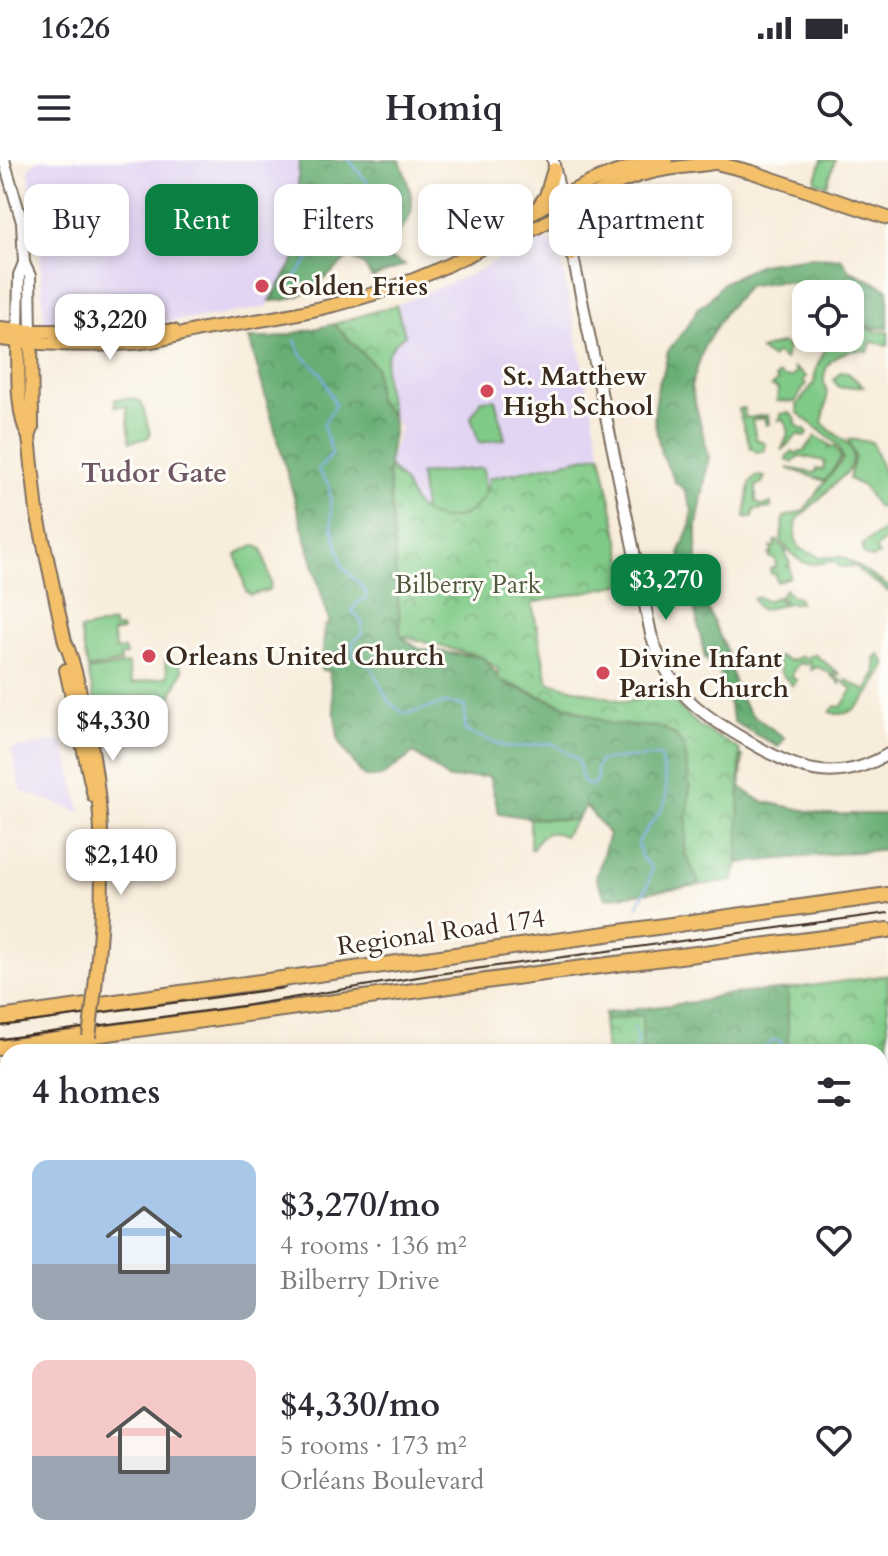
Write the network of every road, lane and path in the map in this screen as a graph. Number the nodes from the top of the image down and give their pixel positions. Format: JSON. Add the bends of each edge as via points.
{"nodes":[{"id":1,"x":4,"y":160,"type":"edge"},
{"id":2,"x":666,"y":160,"type":"edge"},
{"id":3,"x":709,"y":162,"type":"edge"},
{"id":4,"x":553,"y":165,"type":"edge"},
{"id":5,"x":597,"y":184,"type":"edge"},
{"id":6,"x":616,"y":184,"type":"edge"},
{"id":7,"x":533,"y":212,"type":"edge"},
{"id":8,"x":888,"y":218,"type":"edge"},
{"id":9,"x":466,"y":256,"type":"edge"},
{"id":10,"x":572,"y":256,"type":"edge"},
{"id":11,"x":0,"y":328,"type":"edge"},
{"id":12,"x":24,"y":336,"type":"junction"},
{"id":13,"x":0,"y":339,"type":"edge"},
{"id":14,"x":888,"y":754,"type":"edge"},
{"id":15,"x":888,"y":895,"type":"edge"},
{"id":16,"x":888,"y":930,"type":"edge"},
{"id":17,"x":0,"y":1018,"type":"edge"},
{"id":18,"x":29,"y":1044,"type":"edge"},
{"id":19,"x":88,"y":1044,"type":"edge"}],
"edges":[{"from":1,"to":12,"type":"street","via":[[22,222],[24,263],[30,276]]},
{"from":2,"to":5,"type":"main road","via":[[619,171]]},
{"from":3,"to":6,"type":"main road","via":[[651,171]]},
{"from":3,"to":8,"type":"main road"},
{"from":4,"to":7,"type":"main road","via":[[546,196]]},
{"from":9,"to":12,"type":"main road","via":[[393,287],[267,321],[185,332]]},
{"from":10,"to":14,"type":"street","via":[[651,634],[667,674],[702,713],[798,768],[850,771]]},
{"from":11,"to":12,"type":"main road"},
{"from":12,"to":13,"type":"main road"},
{"from":12,"to":19,"type":"main road","bridge":true,"via":[[24,428],[103,848]]},
{"from":15,"to":17,"type":"highway","name":"Regional Road 174"},
{"from":16,"to":18,"type":"highway","name":"Regional Road 174"}]}
